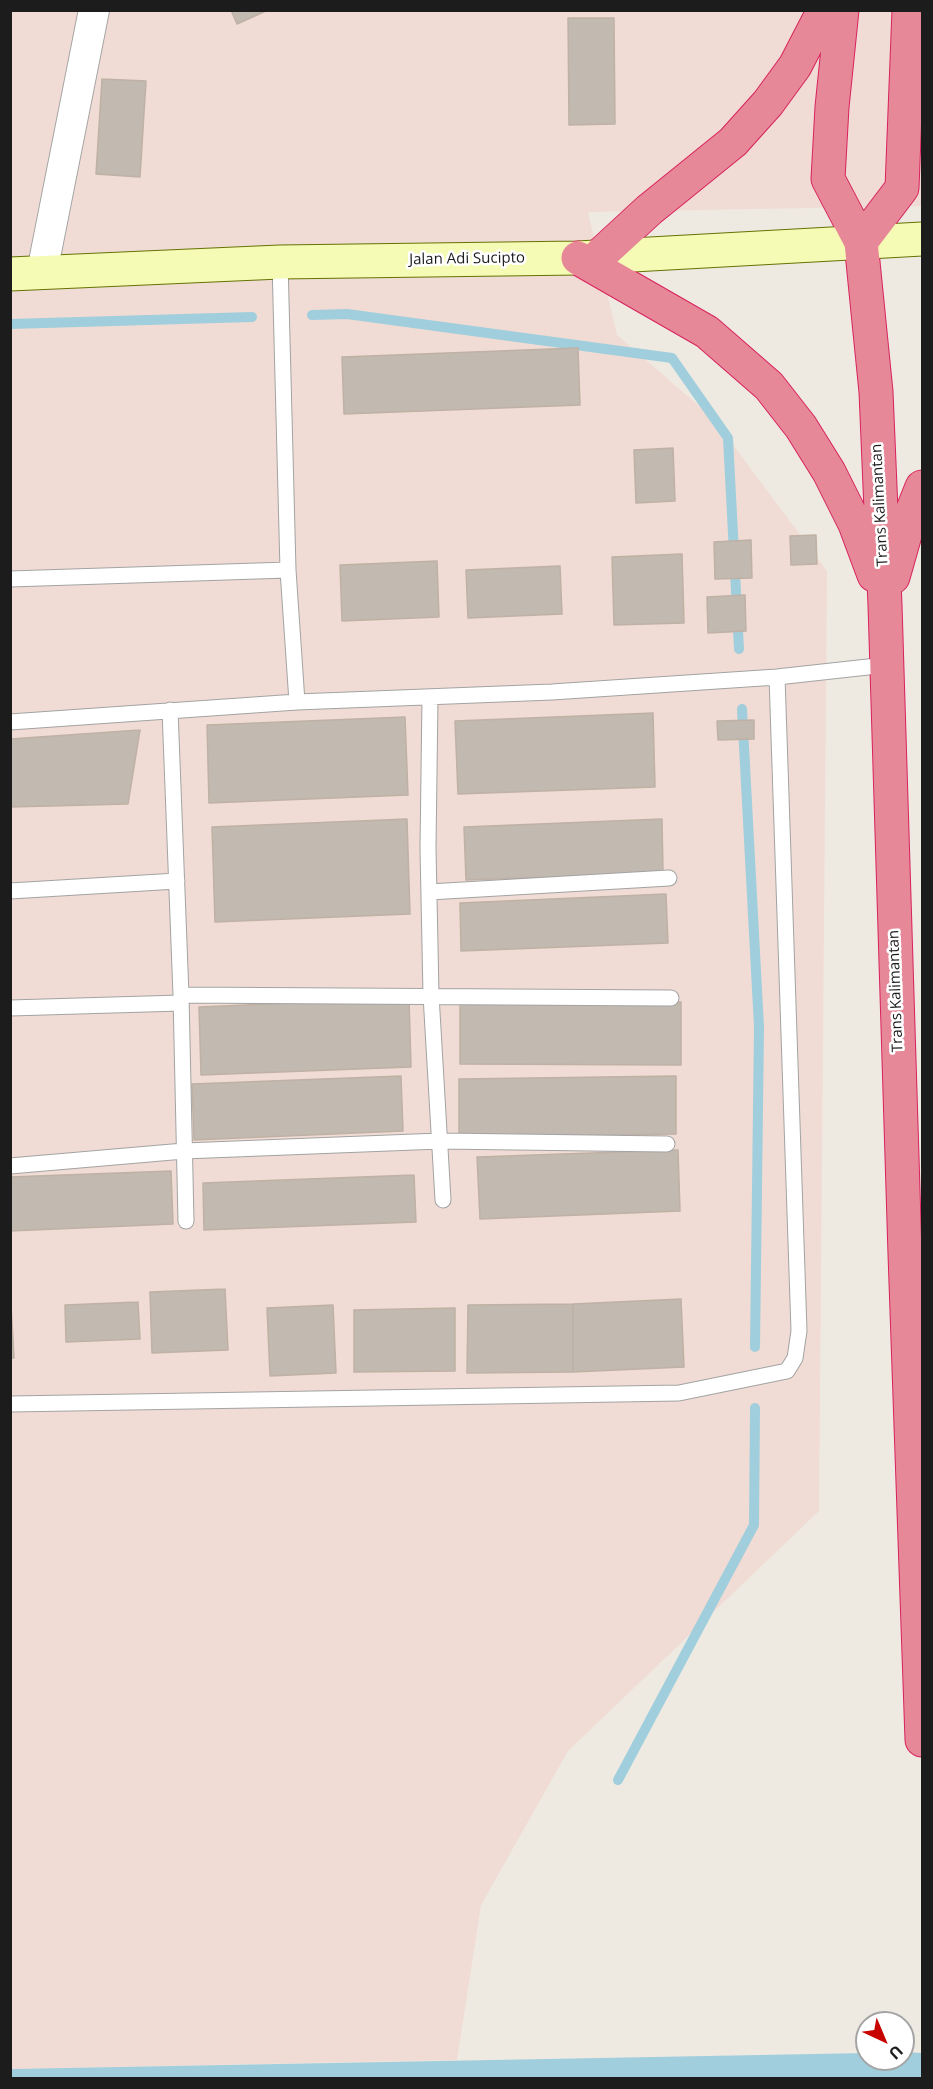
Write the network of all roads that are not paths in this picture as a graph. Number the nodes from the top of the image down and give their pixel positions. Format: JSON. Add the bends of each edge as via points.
{"nodes":[{"id":1,"x":94,"y":10,"type":"edge"},
{"id":2,"x":824,"y":10,"type":"edge"},
{"id":3,"x":842,"y":10,"type":"edge"},
{"id":4,"x":909,"y":10,"type":"edge"},
{"id":5,"x":922,"y":238,"type":"edge"},
{"id":6,"x":861,"y":242,"type":"junction"},
{"id":7,"x":588,"y":257,"type":"junction"},
{"id":8,"x":280,"y":262,"type":"junction"},
{"id":9,"x":42,"y":272,"type":"junction"},
{"id":10,"x":10,"y":274,"type":"edge"},
{"id":11,"x":922,"y":487,"type":"edge"},
{"id":12,"x":288,"y":570,"type":"junction"},
{"id":13,"x":10,"y":579,"type":"edge"},
{"id":14,"x":885,"y":605,"type":"junction"},
{"id":15,"x":886,"y":666,"type":"junction"},
{"id":16,"x":777,"y":677,"type":"junction"},
{"id":17,"x":430,"y":698,"type":"junction"},
{"id":18,"x":297,"y":702,"type":"junction"},
{"id":19,"x":170,"y":710,"type":"junction"},
{"id":20,"x":10,"y":722,"type":"edge"},
{"id":21,"x":669,"y":878,"type":"dead end"},
{"id":22,"x":177,"y":881,"type":"junction"},
{"id":23,"x":10,"y":891,"type":"edge"},
{"id":24,"x":429,"y":892,"type":"junction"},
{"id":25,"x":431,"y":995,"type":"junction"},
{"id":26,"x":671,"y":998,"type":"dead end"},
{"id":27,"x":181,"y":999,"type":"junction"},
{"id":28,"x":10,"y":1008,"type":"edge"},
{"id":29,"x":440,"y":1141,"type":"junction"},
{"id":30,"x":667,"y":1144,"type":"dead end"},
{"id":31,"x":184,"y":1151,"type":"junction"},
{"id":32,"x":10,"y":1166,"type":"edge"},
{"id":33,"x":443,"y":1200,"type":"dead end"},
{"id":34,"x":186,"y":1221,"type":"dead end"},
{"id":35,"x":10,"y":1404,"type":"edge"},
{"id":36,"x":922,"y":1740,"type":"edge"}],
"edges":[{"from":1,"to":9,"type":"street"},
{"from":2,"to":7,"type":"highway","via":[[795,66],[733,142]]},
{"from":3,"to":6,"type":"highway","via":[[828,179]]},
{"from":4,"to":6,"type":"highway","via":[[902,188]]},
{"from":5,"to":6,"type":"main road","name":"Jalan Adi Sucipto"},
{"from":6,"to":7,"type":"main road","name":"Jalan Adi Sucipto"},
{"from":6,"to":14,"type":"highway","name":"Trans Kalimantan","via":[[876,392]]},
{"from":7,"to":8,"type":"main road","name":"Jalan Adi Sucipto"},
{"from":7,"to":14,"type":"highway","via":[[707,332],[769,386],[829,472],[855,524]]},
{"from":8,"to":9,"type":"main road","name":"Jalan Adi Sucipto"},
{"from":8,"to":12,"type":"lane"},
{"from":9,"to":10,"type":"main road","name":"Jalan Adi Sucipto"},
{"from":11,"to":14,"type":"highway"},
{"from":12,"to":13,"type":"lane"},
{"from":12,"to":18,"type":"lane"},
{"from":14,"to":15,"type":"highway","name":"Trans Kalimantan"},
{"from":15,"to":16,"type":"lane"},
{"from":15,"to":36,"type":"highway","name":"Trans Kalimantan"},
{"from":16,"to":17,"type":"lane"},
{"from":16,"to":35,"type":"lane","via":[[799,1331],[795,1358],[787,1371],[679,1393]]},
{"from":17,"to":18,"type":"lane"},
{"from":17,"to":24,"type":"lane"},
{"from":18,"to":19,"type":"lane"},
{"from":19,"to":20,"type":"lane"},
{"from":19,"to":22,"type":"lane"},
{"from":21,"to":24,"type":"lane"},
{"from":22,"to":23,"type":"lane"},
{"from":22,"to":27,"type":"lane"},
{"from":24,"to":25,"type":"lane"},
{"from":25,"to":26,"type":"lane"},
{"from":25,"to":27,"type":"lane"},
{"from":25,"to":29,"type":"lane"},
{"from":27,"to":28,"type":"lane"},
{"from":27,"to":31,"type":"lane"},
{"from":29,"to":30,"type":"lane"},
{"from":29,"to":31,"type":"lane"},
{"from":29,"to":33,"type":"lane"},
{"from":31,"to":32,"type":"lane"},
{"from":31,"to":34,"type":"lane"}]}
